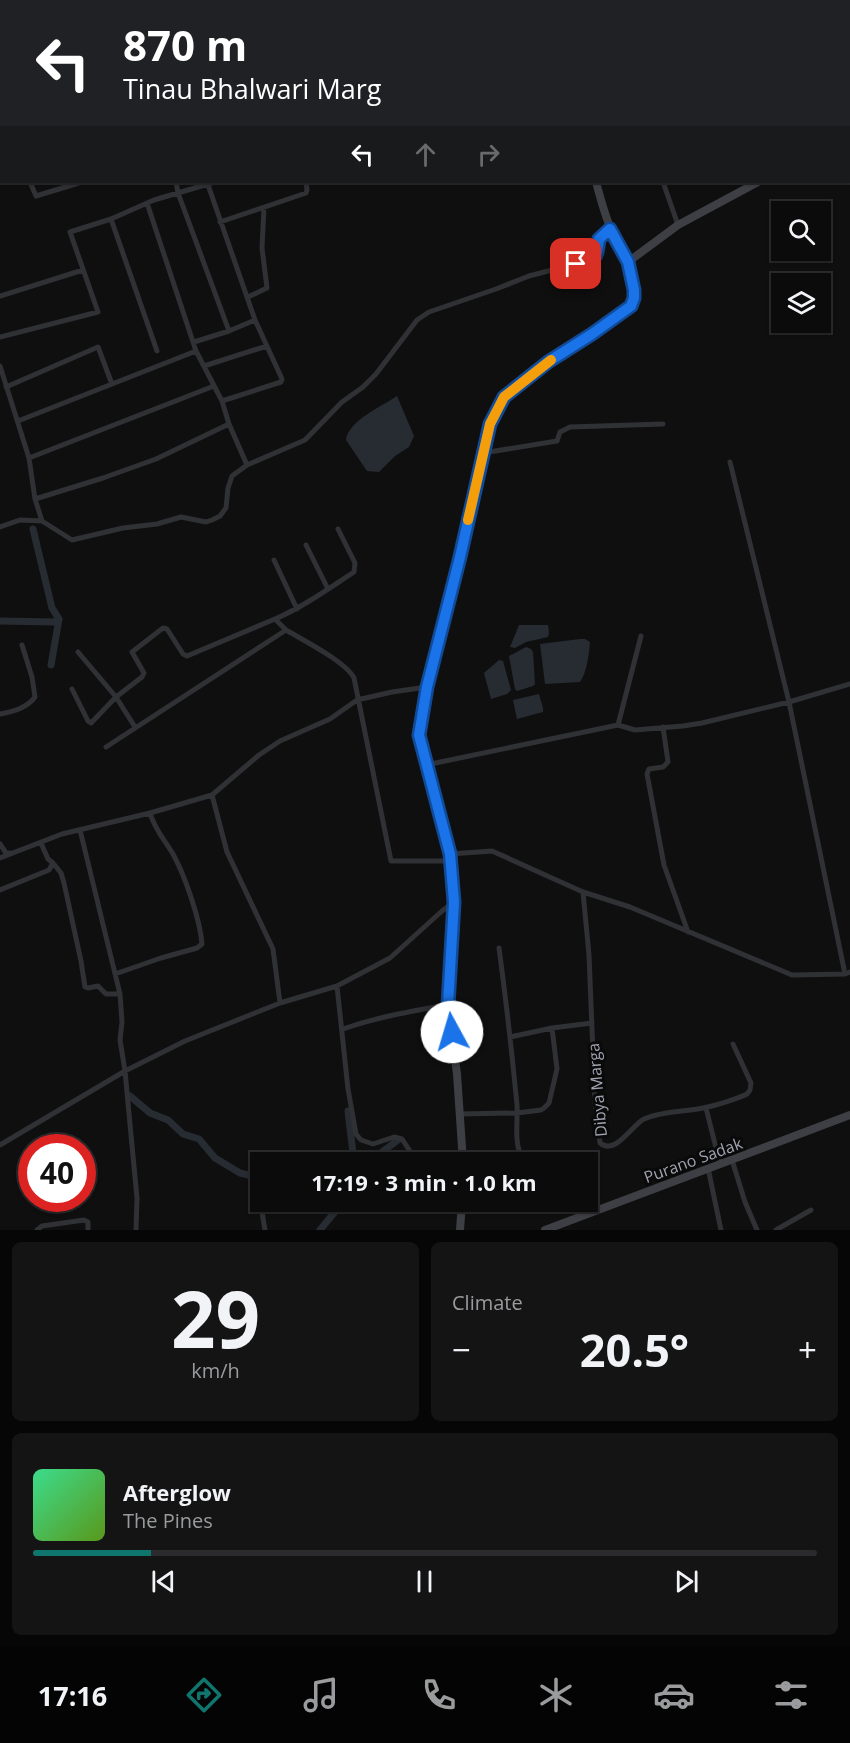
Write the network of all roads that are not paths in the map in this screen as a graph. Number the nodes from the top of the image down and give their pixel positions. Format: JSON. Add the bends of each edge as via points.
{"nodes":[{"id":1,"x":30,"y":183,"type":"edge"},
{"id":2,"x":79,"y":183,"type":"edge"},
{"id":3,"x":176,"y":183,"type":"edge"},
{"id":4,"x":208,"y":183,"type":"edge"},
{"id":5,"x":306,"y":183,"type":"edge"},
{"id":6,"x":596,"y":183,"type":"edge"},
{"id":7,"x":663,"y":183,"type":"edge"},
{"id":8,"x":757,"y":183,"type":"edge"},
{"id":9,"x":178,"y":193,"type":"junction"},
{"id":10,"x":147,"y":203,"type":"junction"},
{"id":11,"x":264,"y":208,"type":"junction"},
{"id":12,"x":111,"y":219,"type":"junction"},
{"id":13,"x":220,"y":222,"type":"junction"},
{"id":14,"x":678,"y":225,"type":"junction"},
{"id":15,"x":610,"y":229,"type":"junction"},
{"id":16,"x":628,"y":262,"type":"junction"},
{"id":17,"x":84,"y":270,"type":"junction"},
{"id":18,"x":0,"y":296,"type":"edge"},
{"id":19,"x":248,"y":297,"type":"junction"},
{"id":20,"x":255,"y":320,"type":"junction"},
{"id":21,"x":229,"y":331,"type":"junction"},
{"id":22,"x":0,"y":337,"type":"edge"},
{"id":23,"x":194,"y":342,"type":"junction"},
{"id":24,"x":267,"y":346,"type":"junction"},
{"id":25,"x":157,"y":351,"type":"dead end"},
{"id":26,"x":196,"y":351,"type":"junction"},
{"id":27,"x":0,"y":366,"type":"edge"},
{"id":28,"x":204,"y":366,"type":"junction"},
{"id":29,"x":112,"y":384,"type":"junction"},
{"id":30,"x":214,"y":386,"type":"junction"},
{"id":31,"x":6,"y":387,"type":"junction"},
{"id":32,"x":222,"y":401,"type":"junction"},
{"id":33,"x":18,"y":421,"type":"junction"},
{"id":34,"x":229,"y":424,"type":"junction"},
{"id":35,"x":663,"y":424,"type":"dead end"},
{"id":36,"x":483,"y":453,"type":"junction"},
{"id":37,"x":29,"y":458,"type":"junction"},
{"id":38,"x":730,"y":462,"type":"dead end"},
{"id":39,"x":247,"y":465,"type":"junction"},
{"id":40,"x":35,"y":499,"type":"junction"},
{"id":41,"x":42,"y":520,"type":"junction"},
{"id":42,"x":0,"y":527,"type":"edge"},
{"id":43,"x":338,"y":529,"type":"dead end"},
{"id":44,"x":306,"y":545,"type":"dead end"},
{"id":45,"x":274,"y":560,"type":"dead end"},
{"id":46,"x":328,"y":589,"type":"junction"},
{"id":47,"x":297,"y":609,"type":"junction"},
{"id":48,"x":275,"y":619,"type":"junction"},
{"id":49,"x":286,"y":630,"type":"junction"},
{"id":50,"x":641,"y":636,"type":"dead end"},
{"id":51,"x":22,"y":645,"type":"dead end"},
{"id":52,"x":78,"y":652,"type":"dead end"},
{"id":53,"x":850,"y":684,"type":"edge"},
{"id":54,"x":427,"y":687,"type":"junction"},
{"id":55,"x":72,"y":689,"type":"dead end"},
{"id":56,"x":116,"y":697,"type":"junction"},
{"id":57,"x":357,"y":700,"type":"junction"},
{"id":58,"x":789,"y":702,"type":"junction"},
{"id":59,"x":0,"y":714,"type":"edge"},
{"id":60,"x":618,"y":725,"type":"junction"},
{"id":61,"x":135,"y":727,"type":"junction"},
{"id":62,"x":663,"y":727,"type":"junction"},
{"id":63,"x":105,"y":747,"type":"dead end"},
{"id":64,"x":426,"y":765,"type":"junction"},
{"id":65,"x":212,"y":795,"type":"junction"},
{"id":66,"x":150,"y":813,"type":"junction"},
{"id":67,"x":80,"y":830,"type":"junction"},
{"id":68,"x":41,"y":843,"type":"junction"},
{"id":69,"x":0,"y":844,"type":"edge"},
{"id":70,"x":15,"y":854,"type":"junction"},
{"id":71,"x":0,"y":858,"type":"edge"},
{"id":72,"x":451,"y":858,"type":"junction"},
{"id":73,"x":52,"y":864,"type":"junction"},
{"id":74,"x":0,"y":890,"type":"edge"},
{"id":75,"x":583,"y":892,"type":"junction"},
{"id":76,"x":454,"y":902,"type":"junction"},
{"id":77,"x":688,"y":932,"type":"junction"},
{"id":78,"x":499,"y":948,"type":"dead end"},
{"id":79,"x":848,"y":973,"type":"edge"},
{"id":80,"x":116,"y":974,"type":"junction"},
{"id":81,"x":337,"y":986,"type":"junction"},
{"id":82,"x":120,"y":994,"type":"junction"},
{"id":83,"x":280,"y":1003,"type":"junction"},
{"id":84,"x":448,"y":1005,"type":"junction"},
{"id":85,"x":592,"y":1023,"type":"junction"},
{"id":86,"x":552,"y":1028,"type":"junction"},
{"id":87,"x":343,"y":1029,"type":"junction"},
{"id":88,"x":510,"y":1037,"type":"junction"},
{"id":89,"x":733,"y":1044,"type":"dead end"},
{"id":90,"x":125,"y":1071,"type":"junction"},
{"id":91,"x":706,"y":1108,"type":"junction"},
{"id":92,"x":517,"y":1113,"type":"junction"},
{"id":93,"x":460,"y":1114,"type":"junction"},
{"id":94,"x":850,"y":1115,"type":"edge"},
{"id":95,"x":0,"y":1145,"type":"edge"},
{"id":96,"x":410,"y":1152,"type":"edge"},
{"id":97,"x":462,"y":1152,"type":"edge"},
{"id":98,"x":520,"y":1152,"type":"edge"},
{"id":99,"x":732,"y":1160,"type":"junction"},
{"id":100,"x":720,"y":1164,"type":"junction"},
{"id":101,"x":708,"y":1168,"type":"junction"},
{"id":102,"x":811,"y":1210,"type":"dead end"},
{"id":103,"x":262,"y":1212,"type":"edge"},
{"id":104,"x":461,"y":1212,"type":"edge"},
{"id":105,"x":37,"y":1230,"type":"edge"},
{"id":106,"x":88,"y":1230,"type":"edge"},
{"id":107,"x":136,"y":1230,"type":"edge"},
{"id":108,"x":265,"y":1230,"type":"edge"},
{"id":109,"x":460,"y":1230,"type":"edge"},
{"id":110,"x":545,"y":1230,"type":"edge"},
{"id":111,"x":721,"y":1230,"type":"edge"},
{"id":112,"x":757,"y":1230,"type":"edge"},
{"id":113,"x":776,"y":1230,"type":"edge"}],
"edges":[{"from":1,"to":2,"type":"street","via":[[36,196]]},
{"from":3,"to":9,"type":"street"},
{"from":4,"to":9,"type":"street"},
{"from":4,"to":13,"type":"street"},
{"from":5,"to":11,"type":"street","via":[[306,193]]},
{"from":6,"to":15,"type":"street"},
{"from":7,"to":14,"type":"street"},
{"from":8,"to":14,"type":"street"},
{"from":9,"to":10,"type":"street"},
{"from":9,"to":21,"type":"street"},
{"from":10,"to":12,"type":"street"},
{"from":10,"to":23,"type":"street"},
{"from":11,"to":13,"type":"street"},
{"from":11,"to":19,"type":"street","via":[[262,248],[267,288]]},
{"from":12,"to":17,"type":"street","via":[[70,232]]},
{"from":12,"to":25,"type":"street"},
{"from":13,"to":19,"type":"street"},
{"from":14,"to":16,"type":"street"},
{"from":15,"to":16,"type":"street"},
{"from":15,"to":39,"type":"street","via":[[599,239],[598,253],[591,260],[529,276],[429,312],[417,320],[376,374],[342,402],[315,432]]},
{"from":16,"to":36,"type":"street","via":[[634,290],[631,306],[504,397],[490,424]]},
{"from":17,"to":18,"type":"street"},
{"from":17,"to":22,"type":"street","via":[[98,312]]},
{"from":19,"to":20,"type":"street"},
{"from":20,"to":21,"type":"street"},
{"from":20,"to":24,"type":"street"},
{"from":21,"to":23,"type":"street"},
{"from":23,"to":26,"type":"street"},
{"from":24,"to":28,"type":"street"},
{"from":24,"to":32,"type":"street","via":[[282,382]]},
{"from":26,"to":28,"type":"street"},
{"from":26,"to":29,"type":"street"},
{"from":27,"to":31,"type":"street"},
{"from":28,"to":30,"type":"street"},
{"from":29,"to":31,"type":"street","via":[[98,347]]},
{"from":29,"to":33,"type":"street"},
{"from":30,"to":32,"type":"street"},
{"from":30,"to":37,"type":"street"},
{"from":31,"to":33,"type":"street"},
{"from":32,"to":34,"type":"street"},
{"from":33,"to":37,"type":"street"},
{"from":34,"to":39,"type":"street"},
{"from":34,"to":40,"type":"street","via":[[156,459]]},
{"from":35,"to":36,"type":"street","via":[[570,427],[560,432],[557,441]]},
{"from":36,"to":54,"type":"street"},
{"from":37,"to":40,"type":"street"},
{"from":38,"to":58,"type":"street"},
{"from":39,"to":41,"type":"street","via":[[232,476],[226,508],[220,516],[206,522],[181,517],[72,540]]},
{"from":40,"to":41,"type":"street"},
{"from":41,"to":42,"type":"street","via":[[20,520]]},
{"from":43,"to":46,"type":"street","via":[[356,566],[354,572]]},
{"from":44,"to":46,"type":"street"},
{"from":45,"to":47,"type":"street"},
{"from":46,"to":47,"type":"street"},
{"from":47,"to":48,"type":"street"},
{"from":48,"to":49,"type":"street"},
{"from":48,"to":56,"type":"street","via":[[187,656],[163,628],[132,652],[143,675]]},
{"from":49,"to":57,"type":"street","via":[[351,673]]},
{"from":49,"to":61,"type":"street"},
{"from":50,"to":60,"type":"street"},
{"from":51,"to":59,"type":"street","via":[[35,697],[25,706]]},
{"from":52,"to":56,"type":"street"},
{"from":53,"to":58,"type":"street"},
{"from":54,"to":57,"type":"street"},
{"from":54,"to":64,"type":"street","via":[[419,735]]},
{"from":55,"to":56,"type":"street","via":[[89,723]]},
{"from":56,"to":61,"type":"street"},
{"from":57,"to":65,"type":"street","via":[[330,719],[280,741]]},
{"from":57,"to":72,"type":"street","via":[[391,861]]},
{"from":58,"to":62,"type":"street","via":[[702,723]]},
{"from":58,"to":79,"type":"street"},
{"from":60,"to":62,"type":"street","via":[[636,730]]},
{"from":60,"to":64,"type":"street"},
{"from":61,"to":63,"type":"street"},
{"from":62,"to":77,"type":"street","via":[[668,762],[647,774],[664,865]]},
{"from":64,"to":72,"type":"street"},
{"from":65,"to":66,"type":"street"},
{"from":65,"to":83,"type":"street","via":[[227,852],[273,949]]},
{"from":66,"to":67,"type":"street"},
{"from":66,"to":80,"type":"street","via":[[156,831],[181,871],[202,944]]},
{"from":67,"to":68,"type":"street"},
{"from":67,"to":80,"type":"street"},
{"from":68,"to":70,"type":"street"},
{"from":68,"to":73,"type":"street"},
{"from":69,"to":70,"type":"street","via":[[6,853]]},
{"from":70,"to":71,"type":"street"},
{"from":72,"to":75,"type":"street","via":[[492,851]]},
{"from":72,"to":76,"type":"street"},
{"from":73,"to":74,"type":"street","via":[[47,872]]},
{"from":73,"to":82,"type":"street","via":[[61,873],[85,987],[98,986],[106,994]]},
{"from":75,"to":77,"type":"street"},
{"from":75,"to":85,"type":"street","name":"Dibya Marga"},
{"from":76,"to":81,"type":"street","via":[[390,958]]},
{"from":76,"to":84,"type":"street"},
{"from":77,"to":79,"type":"street","via":[[792,975]]},
{"from":78,"to":88,"type":"street"},
{"from":80,"to":82,"type":"street"},
{"from":81,"to":83,"type":"street"},
{"from":81,"to":87,"type":"street"},
{"from":82,"to":90,"type":"street"},
{"from":83,"to":90,"type":"street","via":[[185,1041]]},
{"from":84,"to":87,"type":"street","via":[[393,1014]]},
{"from":84,"to":93,"type":"street"},
{"from":85,"to":86,"type":"street"},
{"from":85,"to":91,"type":"street","name":"Dibya Marga","via":[[595,1103],[602,1146],[623,1139],[640,1121],[654,1115]]},
{"from":86,"to":88,"type":"street"},
{"from":86,"to":92,"type":"street","via":[[557,1069],[549,1103],[541,1110]]},
{"from":87,"to":96,"type":"street","via":[[356,1134],[373,1144],[394,1137],[402,1139]]},
{"from":88,"to":92,"type":"street"},
{"from":89,"to":91,"type":"street","name":"Dibya Marga","via":[[751,1083],[750,1090],[741,1097]]},
{"from":90,"to":95,"type":"street"},
{"from":90,"to":107,"type":"street"},
{"from":91,"to":100,"type":"street"},
{"from":92,"to":93,"type":"street"},
{"from":92,"to":98,"type":"street"},
{"from":93,"to":97,"type":"street"},
{"from":94,"to":99,"type":"street","name":"Purano Sadak"},
{"from":99,"to":100,"type":"street","name":"Purano Sadak"},
{"from":99,"to":112,"type":"street"},
{"from":100,"to":101,"type":"street","name":"Purano Sadak"},
{"from":101,"to":110,"type":"street","name":"Purano Sadak"},
{"from":101,"to":111,"type":"street"},
{"from":102,"to":113,"type":"street"},
{"from":103,"to":108,"type":"street"},
{"from":104,"to":109,"type":"street"},
{"from":105,"to":106,"type":"street","via":[[80,1220],[87,1220]]}]}
